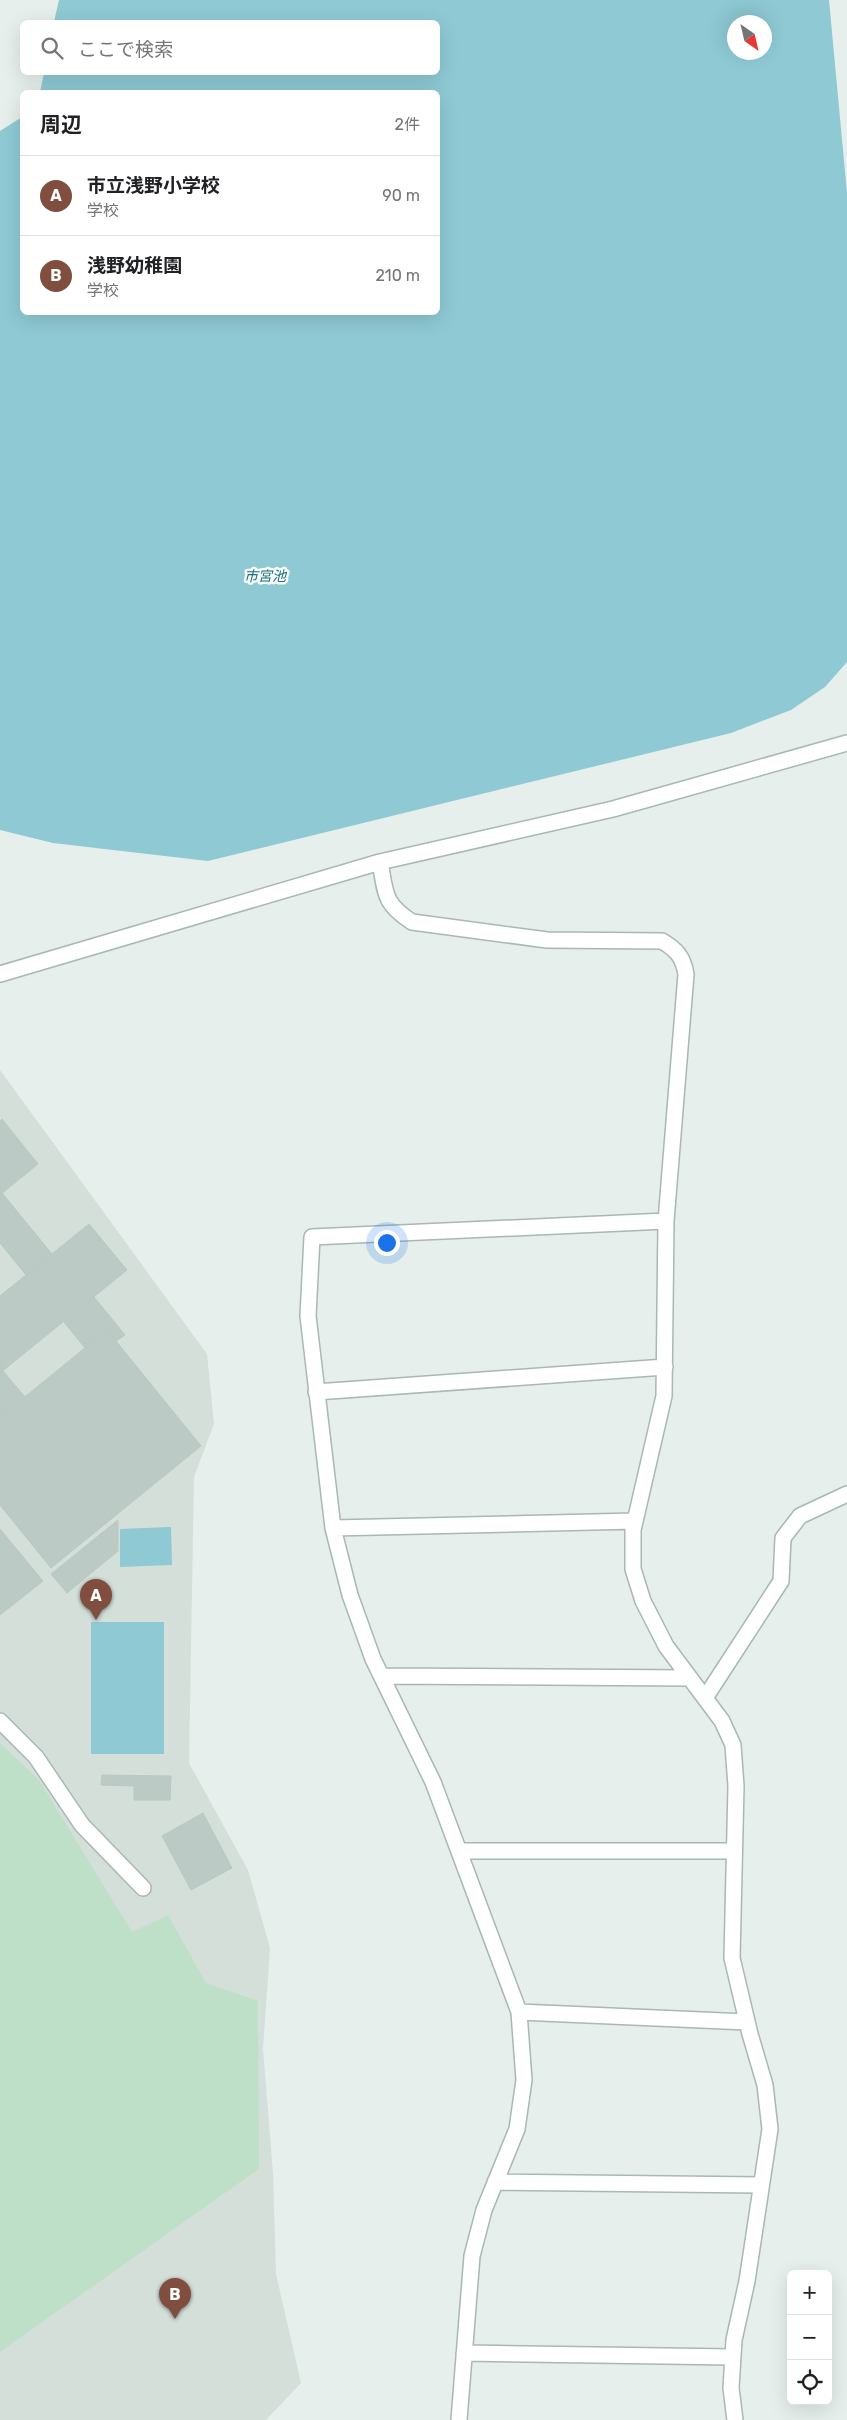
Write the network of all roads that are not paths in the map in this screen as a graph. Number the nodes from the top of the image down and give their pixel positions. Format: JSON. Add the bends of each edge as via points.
{"nodes":[{"id":1,"x":847,"y":743,"type":"edge"},
{"id":2,"x":380,"y":862,"type":"junction"},
{"id":3,"x":0,"y":974,"type":"edge"},
{"id":4,"x":666,"y":1221,"type":"junction"},
{"id":5,"x":665,"y":1366,"type":"junction"},
{"id":6,"x":316,"y":1392,"type":"junction"},
{"id":7,"x":847,"y":1494,"type":"edge"},
{"id":8,"x":635,"y":1521,"type":"junction"},
{"id":9,"x":332,"y":1528,"type":"junction"},
{"id":10,"x":382,"y":1676,"type":"junction"},
{"id":11,"x":690,"y":1678,"type":"junction"},
{"id":12,"x":705,"y":1698,"type":"junction"},
{"id":13,"x":0,"y":1721,"type":"edge"},
{"id":14,"x":459,"y":1851,"type":"junction"},
{"id":15,"x":734,"y":1851,"type":"junction"},
{"id":16,"x":143,"y":1888,"type":"dead end"},
{"id":17,"x":519,"y":2012,"type":"junction"},
{"id":18,"x":747,"y":2022,"type":"junction"},
{"id":19,"x":495,"y":2182,"type":"junction"},
{"id":20,"x":761,"y":2185,"type":"junction"},
{"id":21,"x":464,"y":2352,"type":"junction"},
{"id":22,"x":733,"y":2357,"type":"junction"},
{"id":23,"x":459,"y":2420,"type":"edge"},
{"id":24,"x":735,"y":2420,"type":"edge"}],
"edges":[{"from":1,"to":2,"type":"street","via":[[613,809]]},
{"from":2,"to":3,"type":"street"},
{"from":2,"to":4,"type":"street","via":[[388,901],[412,922],[547,940],[662,941],[675,949],[683,960],[686,974]]},
{"from":4,"to":5,"type":"street"},
{"from":4,"to":6,"type":"street","via":[[312,1237],[308,1316]]},
{"from":5,"to":6,"type":"street"},
{"from":5,"to":8,"type":"street","via":[[664,1396]]},
{"from":6,"to":9,"type":"street"},
{"from":7,"to":12,"type":"street","via":[[800,1516],[784,1538],[781,1581]]},
{"from":8,"to":9,"type":"street"},
{"from":8,"to":11,"type":"street","via":[[633,1569],[643,1601],[666,1646]]},
{"from":9,"to":10,"type":"street","via":[[350,1595]]},
{"from":10,"to":11,"type":"street"},
{"from":10,"to":14,"type":"street","via":[[433,1782]]},
{"from":11,"to":12,"type":"street"},
{"from":12,"to":15,"type":"street","via":[[722,1721],[733,1745],[736,1786]]},
{"from":13,"to":16,"type":"street","via":[[36,1757],[82,1825]]},
{"from":14,"to":15,"type":"street"},
{"from":14,"to":17,"type":"street"},
{"from":15,"to":18,"type":"street","via":[[732,1958]]},
{"from":17,"to":18,"type":"street"},
{"from":17,"to":19,"type":"street","via":[[524,2080],[517,2129]]},
{"from":18,"to":20,"type":"street","via":[[765,2084],[770,2129]]},
{"from":19,"to":20,"type":"street"},
{"from":19,"to":21,"type":"street","via":[[472,2256]]},
{"from":20,"to":22,"type":"street"},
{"from":21,"to":22,"type":"street"},
{"from":21,"to":23,"type":"street"},
{"from":22,"to":24,"type":"street","via":[[731,2388]]}]}
